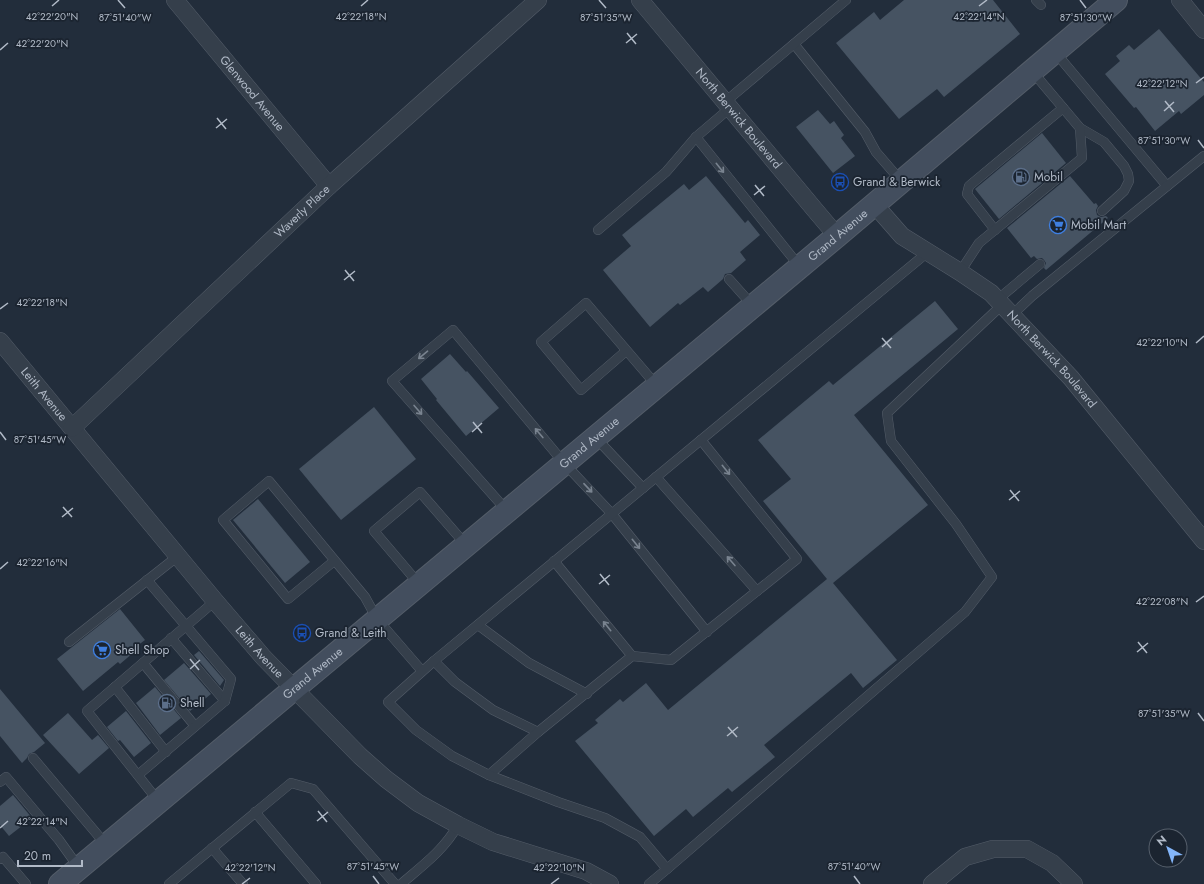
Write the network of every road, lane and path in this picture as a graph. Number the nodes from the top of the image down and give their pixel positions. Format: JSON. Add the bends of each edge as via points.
{"nodes":[{"id":1,"x":175,"y":0,"type":"edge"},
{"id":2,"x":538,"y":0,"type":"edge"},
{"id":3,"x":640,"y":0,"type":"edge"},
{"id":4,"x":846,"y":0,"type":"edge"},
{"id":5,"x":1116,"y":0,"type":"edge"},
{"id":6,"x":1180,"y":0,"type":"edge"},
{"id":7,"x":1204,"y":30,"type":"edge"},
{"id":8,"x":794,"y":44,"type":"junction"},
{"id":9,"x":1055,"y":52,"type":"junction"},
{"id":10,"x":1032,"y":71,"type":"junction"},
{"id":11,"x":727,"y":105,"type":"junction"},
{"id":12,"x":1063,"y":108,"type":"junction"},
{"id":13,"x":1080,"y":128,"type":"junction"},
{"id":14,"x":696,"y":137,"type":"junction"},
{"id":15,"x":1204,"y":156,"type":"edge"},
{"id":16,"x":901,"y":181,"type":"junction"},
{"id":17,"x":329,"y":186,"type":"junction"},
{"id":18,"x":1167,"y":186,"type":"junction"},
{"id":19,"x":874,"y":204,"type":"junction"},
{"id":20,"x":1102,"y":211,"type":"dead end"},
{"id":21,"x":598,"y":230,"type":"dead end"},
{"id":22,"x":995,"y":230,"type":"junction"},
{"id":23,"x":837,"y":236,"type":"junction"},
{"id":24,"x":928,"y":252,"type":"junction"},
{"id":25,"x":1040,"y":264,"type":"dead end"},
{"id":26,"x":800,"y":267,"type":"junction"},
{"id":27,"x":960,"y":272,"type":"junction"},
{"id":28,"x":729,"y":279,"type":"dead end"},
{"id":29,"x":753,"y":306,"type":"junction"},
{"id":30,"x":1003,"y":307,"type":"junction"},
{"id":31,"x":0,"y":341,"type":"edge"},
{"id":32,"x":626,"y":351,"type":"junction"},
{"id":33,"x":657,"y":386,"type":"junction"},
{"id":34,"x":72,"y":428,"type":"junction"},
{"id":35,"x":595,"y":438,"type":"junction"},
{"id":36,"x":701,"y":440,"type":"junction"},
{"id":37,"x":564,"y":463,"type":"junction"},
{"id":38,"x":656,"y":477,"type":"junction"},
{"id":39,"x":643,"y":488,"type":"junction"},
{"id":40,"x":507,"y":511,"type":"junction"},
{"id":41,"x":612,"y":514,"type":"junction"},
{"id":42,"x":1204,"y":541,"type":"edge"},
{"id":43,"x":466,"y":545,"type":"junction"},
{"id":44,"x":178,"y":556,"type":"junction"},
{"id":45,"x":334,"y":561,"type":"junction"},
{"id":46,"x":554,"y":561,"type":"junction"},
{"id":47,"x":147,"y":580,"type":"junction"},
{"id":48,"x":419,"y":584,"type":"junction"},
{"id":49,"x":757,"y":591,"type":"junction"},
{"id":50,"x":215,"y":601,"type":"junction"},
{"id":51,"x":377,"y":619,"type":"junction"},
{"id":52,"x":186,"y":625,"type":"junction"},
{"id":53,"x":478,"y":625,"type":"junction"},
{"id":54,"x":706,"y":632,"type":"junction"},
{"id":55,"x":171,"y":638,"type":"junction"},
{"id":56,"x":69,"y":642,"type":"dead end"},
{"id":57,"x":632,"y":656,"type":"junction"},
{"id":58,"x":434,"y":661,"type":"junction"},
{"id":59,"x":143,"y":663,"type":"junction"},
{"id":60,"x":422,"y":671,"type":"junction"},
{"id":61,"x":114,"y":687,"type":"junction"},
{"id":62,"x":295,"y":689,"type":"junction"},
{"id":63,"x":587,"y":694,"type":"junction"},
{"id":64,"x":225,"y":701,"type":"junction"},
{"id":65,"x":195,"y":726,"type":"junction"},
{"id":66,"x":538,"y":732,"type":"junction"},
{"id":67,"x":166,"y":752,"type":"junction"},
{"id":68,"x":34,"y":758,"type":"dead end"},
{"id":69,"x":138,"y":775,"type":"junction"},
{"id":70,"x":489,"y":775,"type":"junction"},
{"id":71,"x":0,"y":782,"type":"edge"},
{"id":72,"x":159,"y":802,"type":"junction"},
{"id":73,"x":255,"y":812,"type":"junction"},
{"id":74,"x":458,"y":825,"type":"junction"},
{"id":75,"x":107,"y":846,"type":"junction"},
{"id":76,"x":212,"y":848,"type":"junction"},
{"id":77,"x":0,"y":859,"type":"edge"},
{"id":78,"x":79,"y":868,"type":"junction"},
{"id":79,"x":667,"y":870,"type":"junction"},
{"id":80,"x":26,"y":884,"type":"edge"},
{"id":81,"x":60,"y":884,"type":"edge"},
{"id":82,"x":169,"y":884,"type":"edge"},
{"id":83,"x":243,"y":884,"type":"edge"},
{"id":84,"x":316,"y":884,"type":"edge"},
{"id":85,"x":395,"y":884,"type":"edge"},
{"id":86,"x":401,"y":884,"type":"edge"},
{"id":87,"x":610,"y":884,"type":"edge"},
{"id":88,"x":649,"y":884,"type":"edge"},
{"id":89,"x":932,"y":884,"type":"edge"},
{"id":90,"x":1074,"y":884,"type":"edge"}],
"edges":[{"from":1,"to":17,"type":"street","name":"Glenwood Avenue"},
{"from":2,"to":17,"type":"street","name":"Waverly Place"},
{"from":3,"to":11,"type":"street","name":"North Berwick Boulevard"},
{"from":4,"to":8,"type":"lane"},
{"from":5,"to":9,"type":"main road","name":"Grand Avenue"},
{"from":6,"to":7,"type":"street"},
{"from":8,"to":11,"type":"lane"},
{"from":8,"to":16,"type":"lane"},
{"from":9,"to":10,"type":"main road","name":"Grand Avenue"},
{"from":9,"to":18,"type":"lane"},
{"from":10,"to":12,"type":"lane"},
{"from":10,"to":16,"type":"main road","name":"Grand Avenue"},
{"from":11,"to":14,"type":"lane"},
{"from":11,"to":23,"type":"street","name":"North Berwick Boulevard"},
{"from":12,"to":13,"type":"lane"},
{"from":12,"to":22,"type":"lane","via":[[969,186],[967,194]]},
{"from":13,"to":20,"type":"lane","via":[[1104,142],[1128,174],[1129,181],[1124,191]]},
{"from":13,"to":22,"type":"lane","via":[[1082,158]]},
{"from":14,"to":21,"type":"lane","via":[[666,172]]},
{"from":14,"to":26,"type":"lane","one_way":true},
{"from":15,"to":18,"type":"lane"},
{"from":16,"to":19,"type":"main road","name":"Grand Avenue"},
{"from":17,"to":34,"type":"street","name":"Waverly Place"},
{"from":18,"to":30,"type":"lane","via":[[1032,296]]},
{"from":19,"to":23,"type":"main road","name":"Grand Avenue"},
{"from":19,"to":24,"type":"street","name":"North Berwick Boulevard","via":[[902,236]]},
{"from":22,"to":27,"type":"lane","via":[[979,244]]},
{"from":23,"to":26,"type":"main road","name":"Grand Avenue"},
{"from":24,"to":27,"type":"street","name":"North Berwick Boulevard"},
{"from":24,"to":36,"type":"lane"},
{"from":25,"to":30,"type":"lane"},
{"from":26,"to":29,"type":"main road","name":"Grand Avenue"},
{"from":27,"to":30,"type":"street","name":"North Berwick Boulevard","via":[[991,293]]},
{"from":28,"to":29,"type":"lane"},
{"from":29,"to":33,"type":"main road","name":"Grand Avenue"},
{"from":30,"to":42,"type":"street","name":"North Berwick Boulevard","via":[[1071,378]]},
{"from":30,"to":79,"type":"lane","via":[[887,413],[891,441],[956,524],[992,577],[965,612]]},
{"from":31,"to":34,"type":"street","name":"Leith Avenue"},
{"from":32,"to":32,"type":"lane","via":[[586,303],[541,342],[581,390]]},
{"from":32,"to":33,"type":"lane"},
{"from":33,"to":35,"type":"main road","name":"Grand Avenue"},
{"from":34,"to":44,"type":"street","name":"Leith Avenue"},
{"from":35,"to":37,"type":"main road","name":"Grand Avenue"},
{"from":35,"to":39,"type":"lane"},
{"from":36,"to":38,"type":"lane"},
{"from":36,"to":49,"type":"lane","one_way":true,"via":[[797,559]]},
{"from":37,"to":40,"type":"main road","name":"Grand Avenue"},
{"from":37,"to":40,"type":"lane","one_way":true,"via":[[453,330],[392,381]]},
{"from":37,"to":41,"type":"lane","one_way":true},
{"from":38,"to":39,"type":"lane"},
{"from":49,"to":38,"type":"lane","one_way":true},
{"from":39,"to":41,"type":"lane"},
{"from":40,"to":43,"type":"main road","name":"Grand Avenue"},
{"from":41,"to":46,"type":"lane"},
{"from":41,"to":54,"type":"lane","one_way":true},
{"from":43,"to":48,"type":"main road","name":"Grand Avenue"},
{"from":43,"to":48,"type":"lane","via":[[420,492],[374,531]]},
{"from":44,"to":47,"type":"lane"},
{"from":44,"to":50,"type":"street","name":"Leith Avenue"},
{"from":45,"to":45,"type":"lane","via":[[288,599],[223,520],[269,481]]},
{"from":45,"to":51,"type":"lane","via":[[365,597]]},
{"from":46,"to":53,"type":"lane"},
{"from":57,"to":46,"type":"lane","one_way":true},
{"from":47,"to":52,"type":"lane"},
{"from":47,"to":56,"type":"lane"},
{"from":48,"to":51,"type":"main road","name":"Grand Avenue"},
{"from":49,"to":54,"type":"lane"},
{"from":50,"to":52,"type":"lane"},
{"from":50,"to":62,"type":"street","name":"Leith Avenue","via":[[264,658]]},
{"from":51,"to":60,"type":"lane"},
{"from":51,"to":62,"type":"main road","name":"Grand Avenue"},
{"from":52,"to":55,"type":"lane"},
{"from":52,"to":64,"type":"lane","via":[[231,679]]},
{"from":53,"to":58,"type":"lane"},
{"from":53,"to":63,"type":"lane","via":[[528,663]]},
{"from":54,"to":57,"type":"lane","via":[[671,660]]},
{"from":55,"to":59,"type":"lane"},
{"from":55,"to":64,"type":"lane"},
{"from":57,"to":63,"type":"lane"},
{"from":58,"to":60,"type":"lane"},
{"from":58,"to":66,"type":"lane","via":[[455,682],[492,710]]},
{"from":59,"to":61,"type":"lane"},
{"from":59,"to":65,"type":"lane"},
{"from":60,"to":70,"type":"lane","via":[[388,702],[428,739],[452,756]]},
{"from":61,"to":67,"type":"lane"},
{"from":61,"to":69,"type":"lane","via":[[87,711]]},
{"from":62,"to":72,"type":"main road","name":"Grand Avenue"},
{"from":62,"to":74,"type":"street","name":"Leith Avenue","via":[[386,779],[418,803]]},
{"from":63,"to":66,"type":"lane"},
{"from":64,"to":65,"type":"lane"},
{"from":65,"to":67,"type":"lane"},
{"from":66,"to":70,"type":"lane"},
{"from":67,"to":69,"type":"lane"},
{"from":68,"to":75,"type":"lane"},
{"from":69,"to":72,"type":"lane"},
{"from":70,"to":79,"type":"lane","via":[[605,818],[640,837]]},
{"from":71,"to":78,"type":"lane","via":[[6,777]]},
{"from":72,"to":75,"type":"main road","name":"Grand Avenue"},
{"from":73,"to":76,"type":"lane"},
{"from":73,"to":84,"type":"lane"},
{"from":73,"to":85,"type":"lane","via":[[291,783],[313,789]]},
{"from":74,"to":86,"type":"lane","via":[[438,852]]},
{"from":74,"to":87,"type":"street","name":"Leith Avenue","via":[[493,842],[586,871]]},
{"from":75,"to":78,"type":"main road","name":"Grand Avenue"},
{"from":76,"to":82,"type":"lane"},
{"from":76,"to":83,"type":"lane"},
{"from":77,"to":80,"type":"lane","via":[[3,857]]},
{"from":78,"to":81,"type":"main road","name":"Grand Avenue"},
{"from":79,"to":88,"type":"lane"},
{"from":89,"to":90,"type":"street","via":[[965,857],[993,849],[1028,849],[1052,863]]}]}
